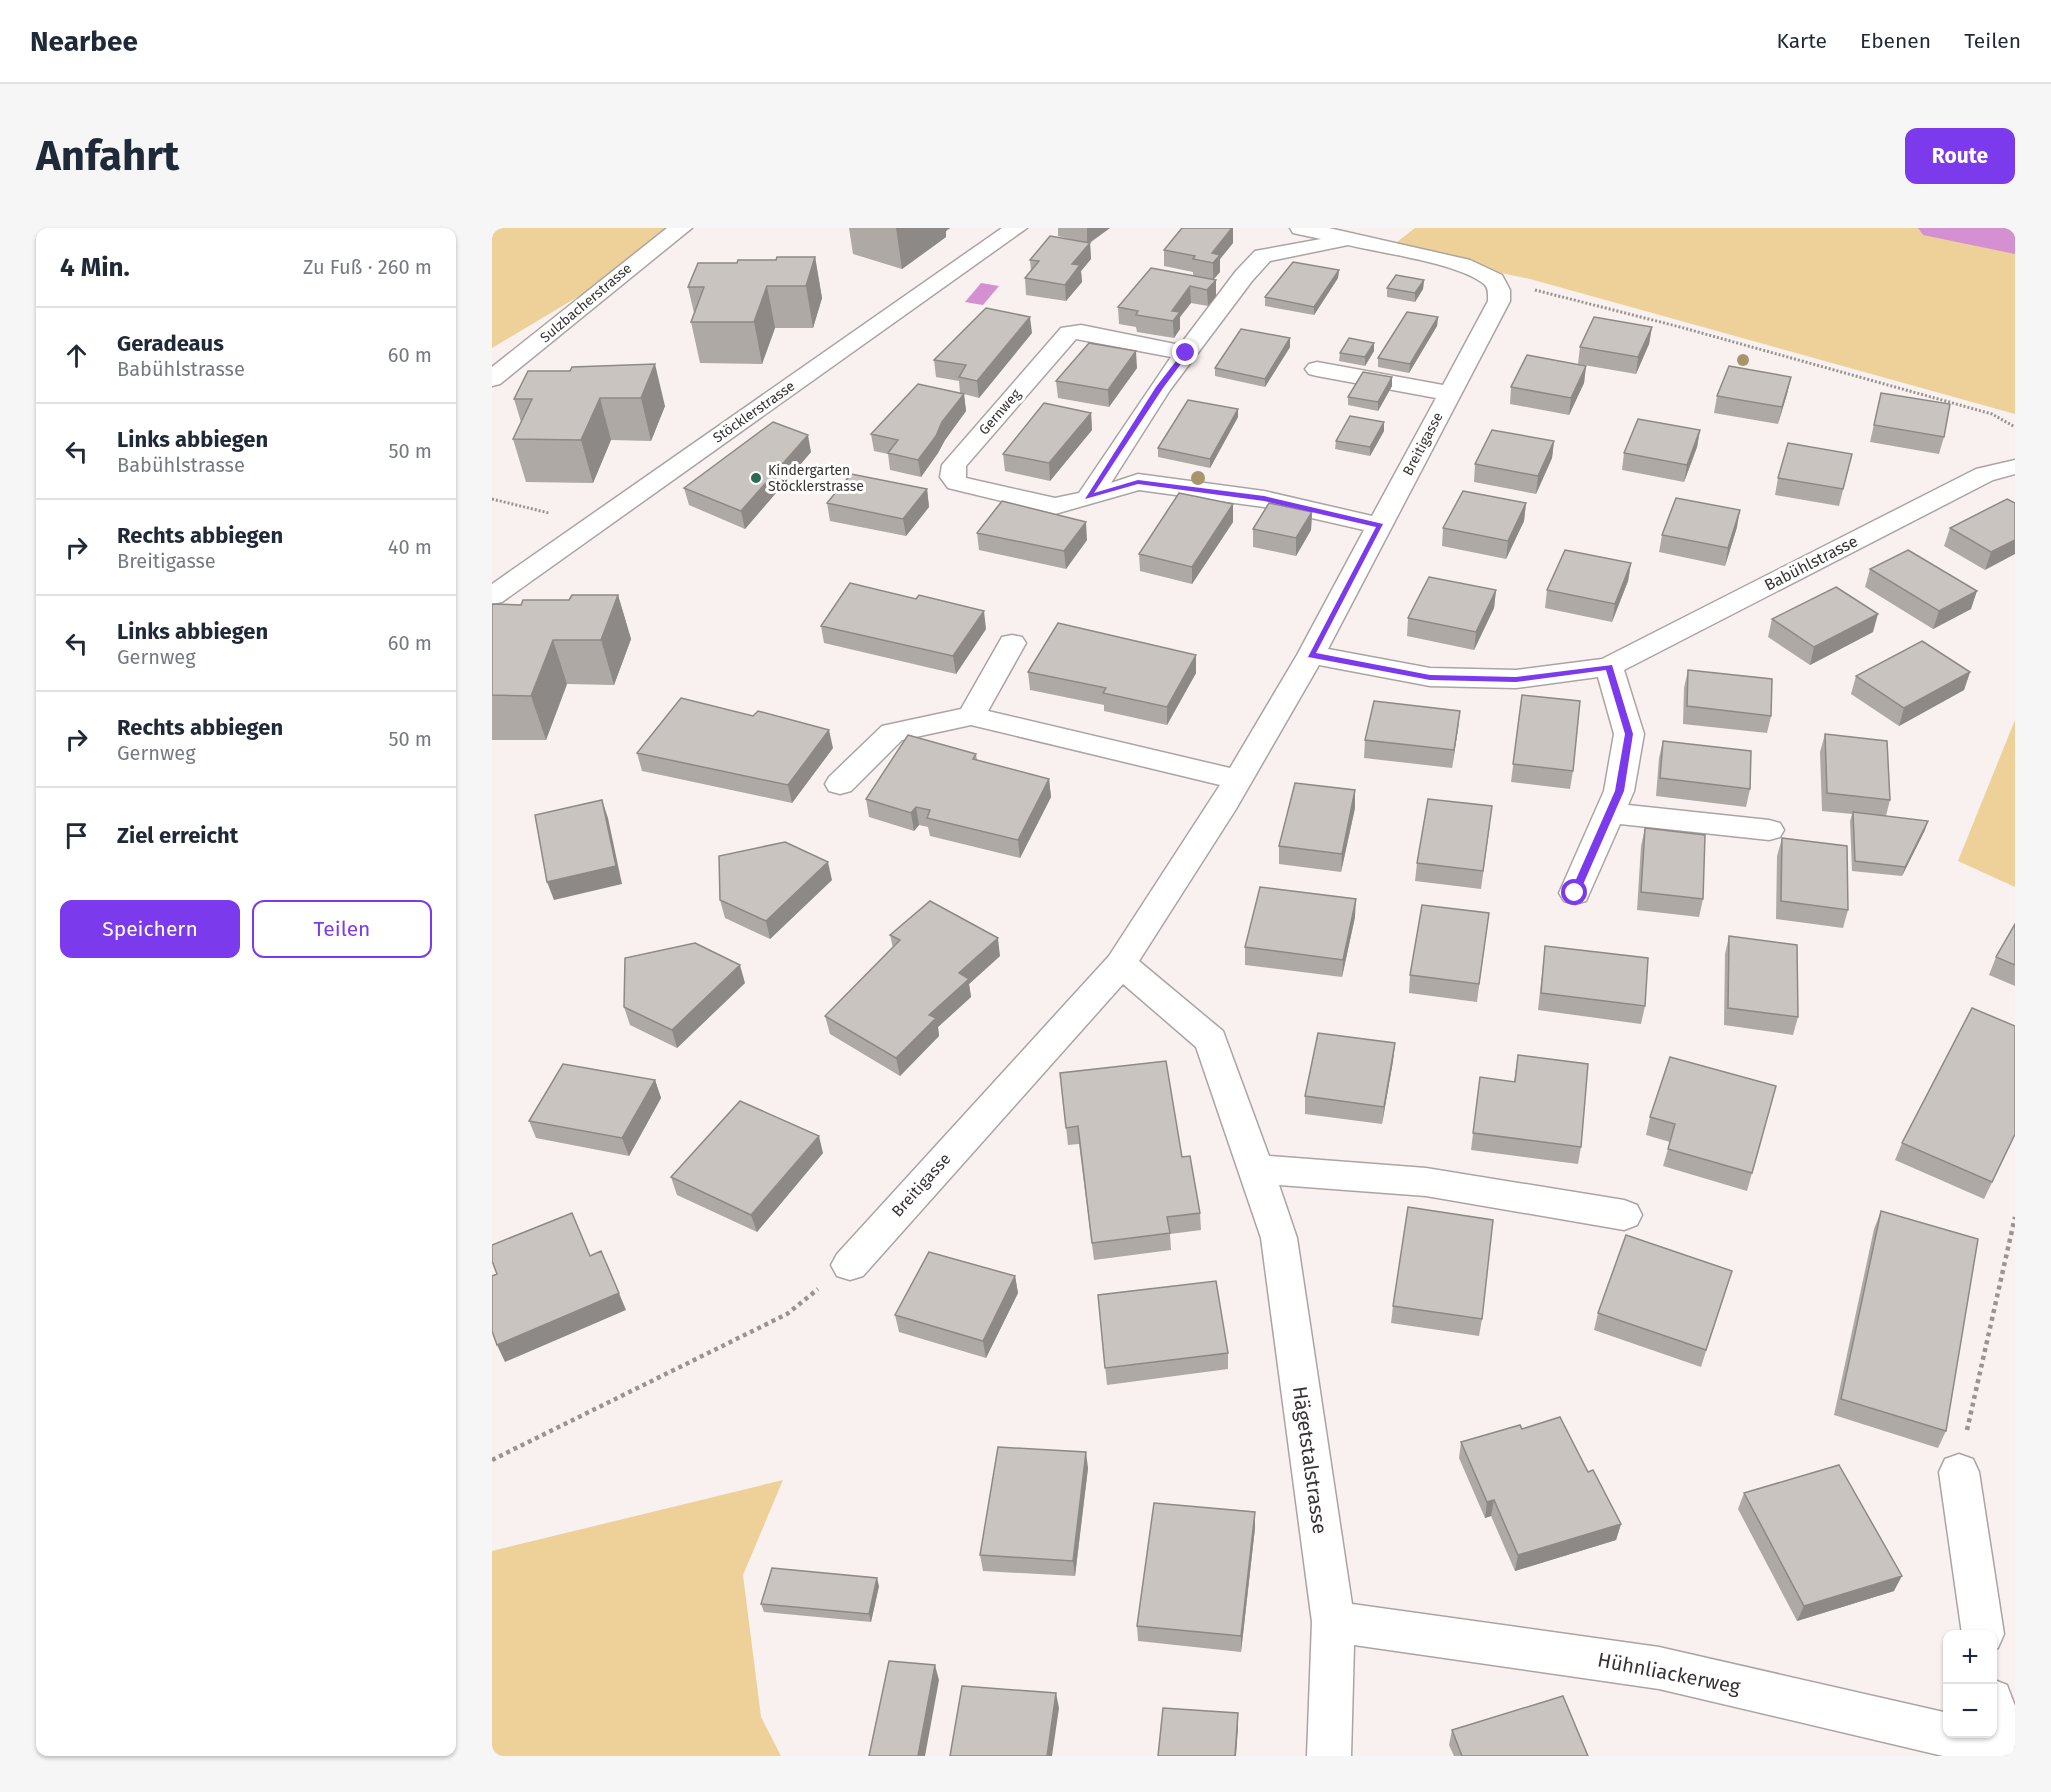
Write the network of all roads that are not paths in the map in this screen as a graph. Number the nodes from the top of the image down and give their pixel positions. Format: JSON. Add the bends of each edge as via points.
{"nodes":[{"id":1,"x":681,"y":228,"type":"edge"},
{"id":2,"x":1016,"y":228,"type":"edge"},
{"id":3,"x":1301,"y":228,"type":"edge"},
{"id":4,"x":1347,"y":241,"type":"junction"},
{"id":5,"x":1186,"y":353,"type":"junction"},
{"id":6,"x":1317,"y":369,"type":"dead end"},
{"id":7,"x":492,"y":379,"type":"edge"},
{"id":8,"x":1450,"y":393,"type":"junction"},
{"id":9,"x":2015,"y":466,"type":"edge"},
{"id":10,"x":1088,"y":498,"type":"junction"},
{"id":11,"x":1380,"y":526,"type":"junction"},
{"id":12,"x":492,"y":596,"type":"edge"},
{"id":13,"x":1012,"y":643,"type":"dead end"},
{"id":14,"x":1311,"y":655,"type":"junction"},
{"id":15,"x":1609,"y":667,"type":"junction"},
{"id":16,"x":971,"y":716,"type":"junction"},
{"id":17,"x":1238,"y":780,"type":"junction"},
{"id":18,"x":840,"y":784,"type":"dead end"},
{"id":19,"x":1610,"y":813,"type":"junction"},
{"id":20,"x":1769,"y":830,"type":"dead end"},
{"id":21,"x":1575,"y":893,"type":"dead end"},
{"id":22,"x":1121,"y":964,"type":"junction"},
{"id":23,"x":1255,"y":1169,"type":"junction"},
{"id":24,"x":1624,"y":1215,"type":"dead end"},
{"id":25,"x":850,"y":1265,"type":"road end"},
{"id":26,"x":1959,"y":1472,"type":"road end"},
{"id":27,"x":1333,"y":1622,"type":"junction"},
{"id":28,"x":1982,"y":1630,"type":"edge"},
{"id":29,"x":1997,"y":1716,"type":"edge"},
{"id":30,"x":2007,"y":1749,"type":"edge"},
{"id":31,"x":1329,"y":1756,"type":"edge"}],
"edges":[{"from":1,"to":7,"type":"street","name":"Sulzbacherstrasse"},
{"from":2,"to":12,"type":"street","name":"Stöcklerstrasse"},
{"from":3,"to":4,"type":"street"},
{"from":4,"to":5,"type":"street","via":[[1263,256]]},
{"from":4,"to":8,"type":"street","name":"Breitigasse","via":[[1462,265],[1494,280],[1499,301]]},
{"from":5,"to":10,"type":"street"},
{"from":5,"to":10,"type":"street","name":"Gernweg","via":[[1081,332],[1069,333],[954,465],[957,483],[1055,506]]},
{"from":6,"to":8,"type":"street"},
{"from":8,"to":11,"type":"street","name":"Breitigasse"},
{"from":9,"to":15,"type":"street","name":"Babühlstrasse","via":[[1985,474]]},
{"from":10,"to":11,"type":"street","name":"Gernweg","via":[[1138,482],[1264,499]]},
{"from":11,"to":14,"type":"street","name":"Breitigasse"},
{"from":13,"to":16,"type":"street"},
{"from":14,"to":15,"type":"street","name":"Babühlstrasse","via":[[1430,677],[1516,679]]},
{"from":14,"to":17,"type":"street","name":"Breitigasse"},
{"from":15,"to":19,"type":"street","via":[[1629,734],[1619,791]]},
{"from":16,"to":17,"type":"street"},
{"from":16,"to":18,"type":"street","via":[[892,733]]},
{"from":17,"to":22,"type":"street","name":"Breitigasse"},
{"from":19,"to":20,"type":"street"},
{"from":19,"to":21,"type":"street"},
{"from":22,"to":23,"type":"street","name":"Hägetstalstrasse","via":[[1211,1040]]},
{"from":22,"to":25,"type":"street","name":"Breitigasse"},
{"from":23,"to":24,"type":"street","via":[[1426,1182]]},
{"from":23,"to":27,"type":"street","name":"Hägetstalstrasse","via":[[1279,1238]]},
{"from":26,"to":28,"type":"street"},
{"from":27,"to":30,"type":"street","name":"Hühnliackerweg","via":[[1659,1668]]},
{"from":27,"to":31,"type":"street","name":"Hägetstalstrasse"},
{"from":29,"to":30,"type":"street","name":"Hühnliackerweg"}]}
